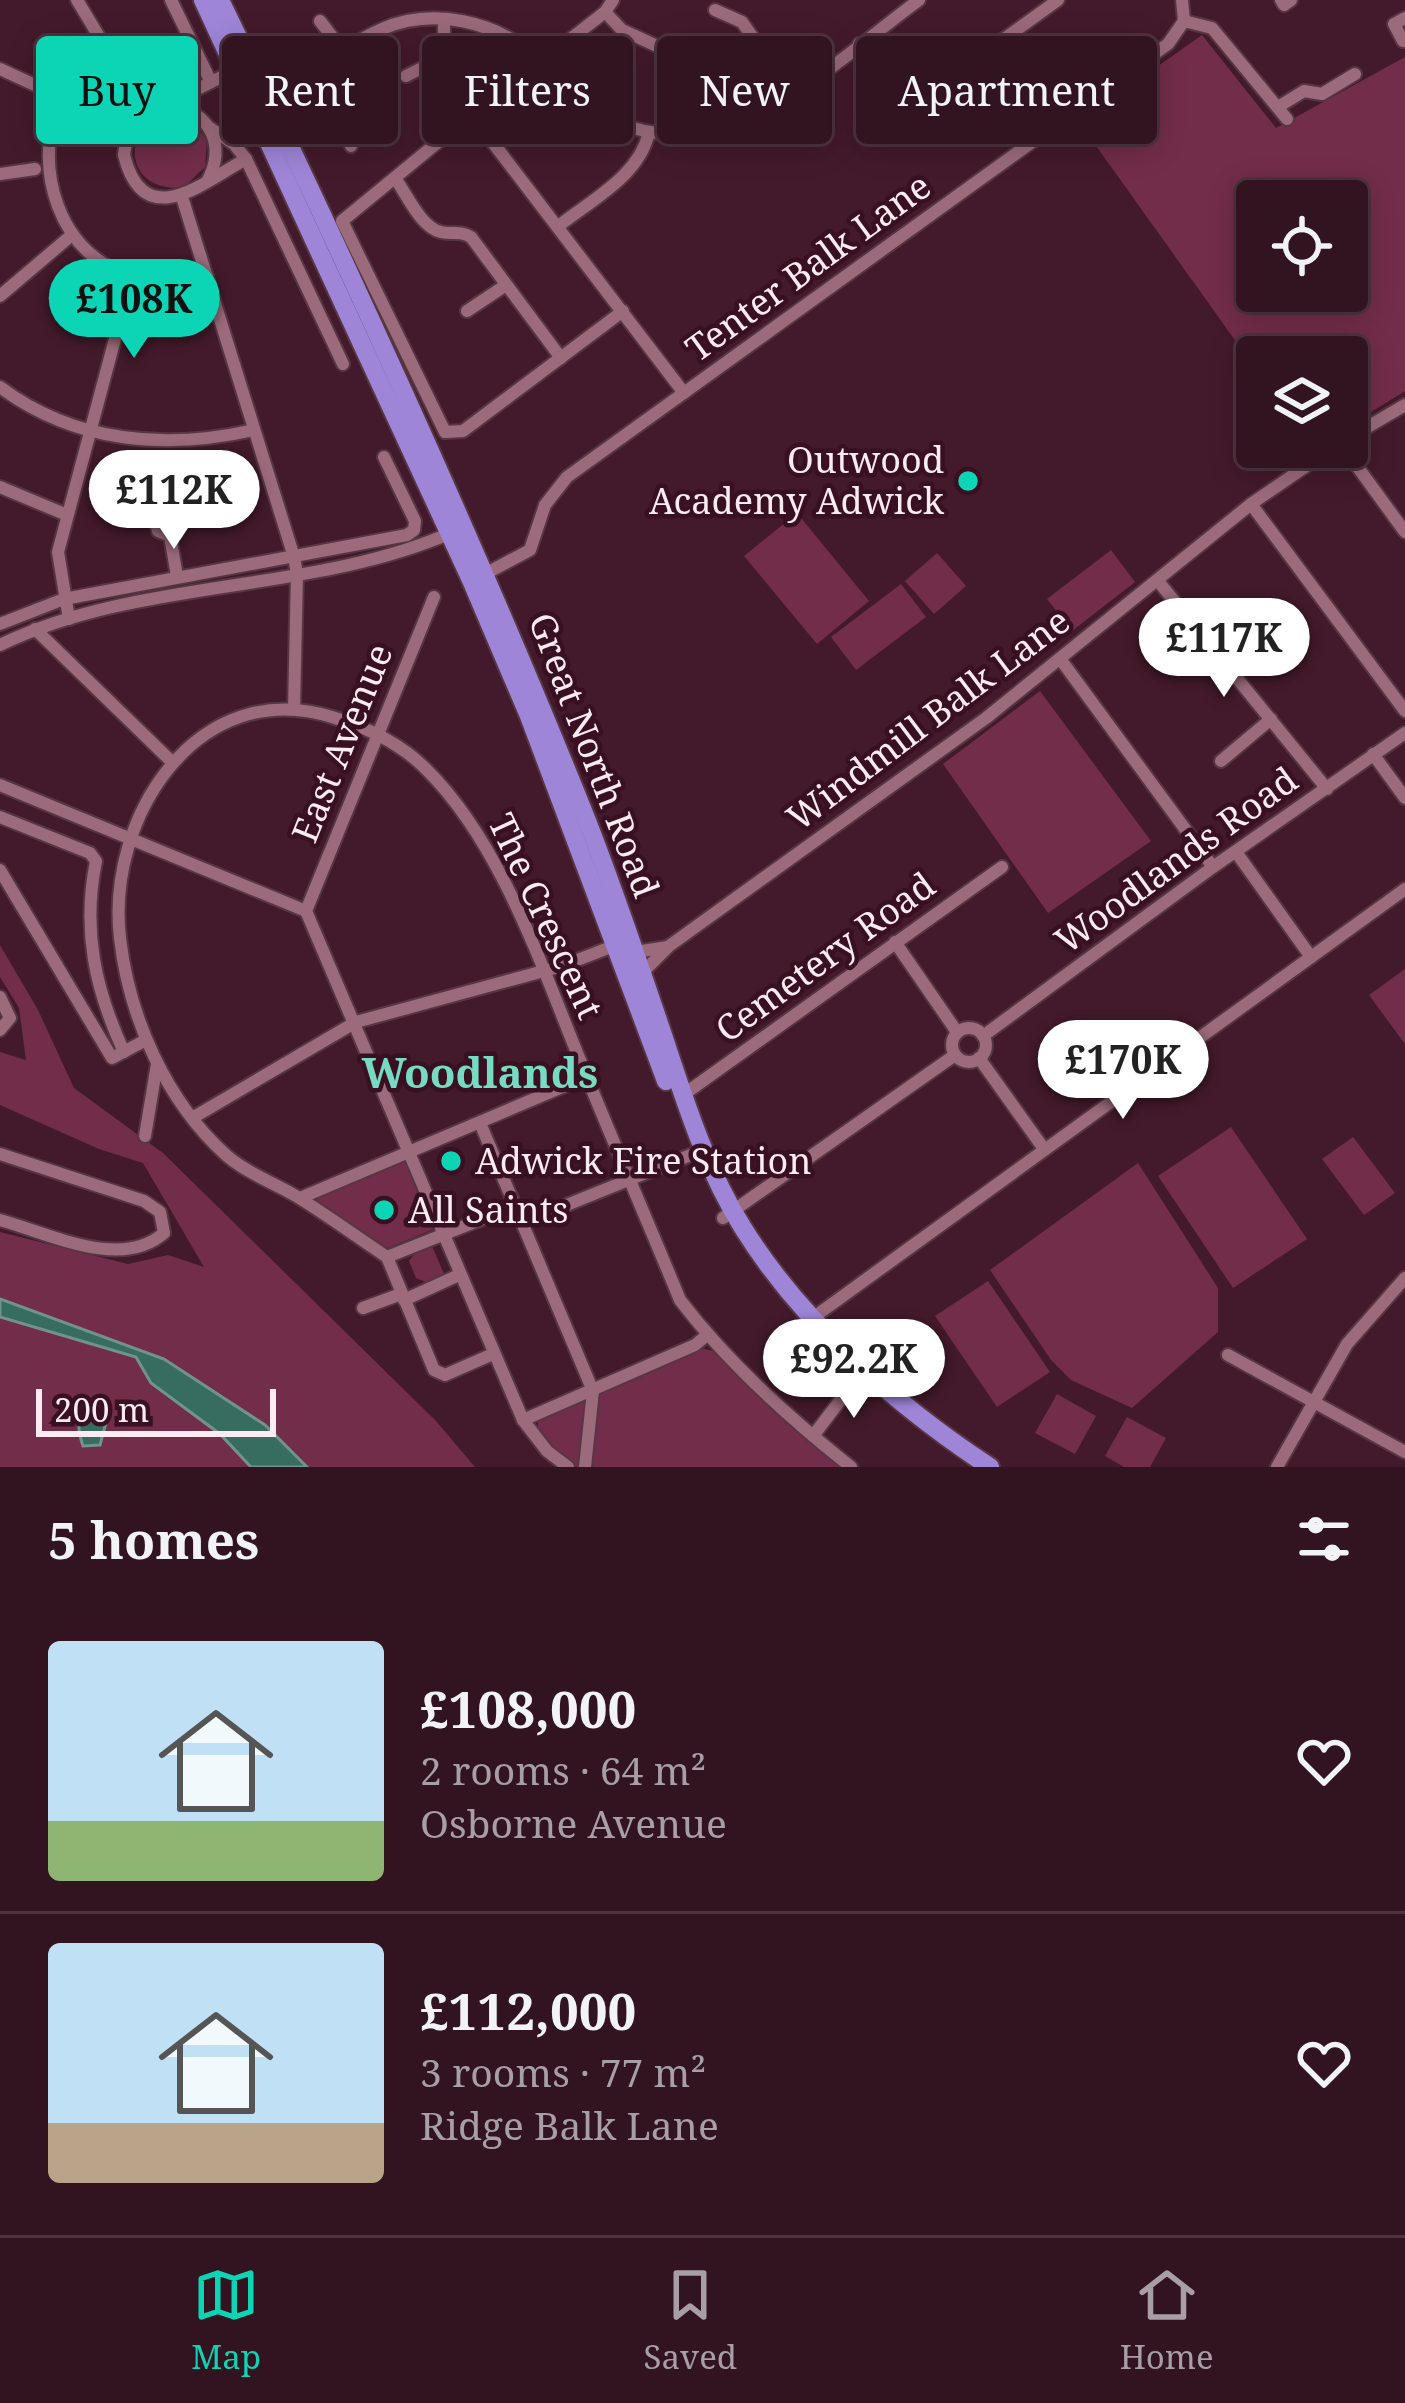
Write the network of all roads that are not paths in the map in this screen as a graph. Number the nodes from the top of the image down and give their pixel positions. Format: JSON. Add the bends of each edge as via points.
{"nodes":[{"id":1,"x":76,"y":0,"type":"edge"},
{"id":2,"x":171,"y":0,"type":"edge"},
{"id":3,"x":202,"y":0,"type":"edge"},
{"id":4,"x":220,"y":0,"type":"edge"},
{"id":5,"x":919,"y":0,"type":"edge"},
{"id":6,"x":1058,"y":0,"type":"edge"},
{"id":7,"x":1182,"y":0,"type":"edge"},
{"id":8,"x":1281,"y":0,"type":"edge"},
{"id":9,"x":1292,"y":0,"type":"edge"},
{"id":10,"x":609,"y":6,"type":"edge"},
{"id":11,"x":716,"y":10,"type":"dead end"},
{"id":12,"x":1405,"y":18,"type":"edge"},
{"id":13,"x":445,"y":19,"type":"junction"},
{"id":14,"x":320,"y":21,"type":"dead end"},
{"id":15,"x":1184,"y":21,"type":"junction"},
{"id":16,"x":98,"y":36,"type":"edge"},
{"id":17,"x":225,"y":36,"type":"edge"},
{"id":18,"x":233,"y":36,"type":"edge"},
{"id":19,"x":332,"y":36,"type":"edge"},
{"id":20,"x":370,"y":36,"type":"edge"},
{"id":21,"x":445,"y":36,"type":"edge"},
{"id":22,"x":504,"y":36,"type":"edge"},
{"id":23,"x":573,"y":36,"type":"edge"},
{"id":24,"x":752,"y":36,"type":"edge"},
{"id":25,"x":870,"y":36,"type":"edge"},
{"id":26,"x":1008,"y":36,"type":"edge"},
{"id":27,"x":1402,"y":41,"type":"edge"},
{"id":28,"x":657,"y":46,"type":"dead end"},
{"id":29,"x":422,"y":68,"type":"edge"},
{"id":30,"x":0,"y":69,"type":"edge"},
{"id":31,"x":1355,"y":74,"type":"dead end"},
{"id":32,"x":406,"y":76,"type":"dead end"},
{"id":33,"x":222,"y":77,"type":"edge"},
{"id":34,"x":212,"y":82,"type":"junction"},
{"id":35,"x":36,"y":86,"type":"edge"},
{"id":36,"x":198,"y":89,"type":"edge"},
{"id":37,"x":198,"y":118,"type":"edge"},
{"id":38,"x":205,"y":123,"type":"junction"},
{"id":39,"x":633,"y":127,"type":"edge"},
{"id":40,"x":649,"y":132,"type":"junction"},
{"id":41,"x":657,"y":133,"type":"edge"},
{"id":42,"x":37,"y":144,"type":"edge"},
{"id":43,"x":125,"y":144,"type":"edge"},
{"id":44,"x":279,"y":144,"type":"edge"},
{"id":45,"x":436,"y":144,"type":"edge"},
{"id":46,"x":494,"y":144,"type":"edge"},
{"id":47,"x":246,"y":159,"type":"junction"},
{"id":48,"x":35,"y":169,"type":"junction"},
{"id":49,"x":0,"y":174,"type":"edge"},
{"id":50,"x":395,"y":178,"type":"junction"},
{"id":51,"x":208,"y":180,"type":"junction"},
{"id":52,"x":182,"y":197,"type":"junction"},
{"id":53,"x":560,"y":225,"type":"junction"},
{"id":54,"x":67,"y":239,"type":"junction"},
{"id":55,"x":207,"y":276,"type":"junction"},
{"id":56,"x":131,"y":279,"type":"junction"},
{"id":57,"x":506,"y":285,"type":"junction"},
{"id":58,"x":1,"y":293,"type":"edge"},
{"id":59,"x":467,"y":311,"type":"dead end"},
{"id":60,"x":623,"y":311,"type":"junction"},
{"id":61,"x":561,"y":358,"type":"junction"},
{"id":62,"x":343,"y":364,"type":"dead end"},
{"id":63,"x":0,"y":386,"type":"edge"},
{"id":64,"x":684,"y":393,"type":"junction"},
{"id":65,"x":1405,"y":405,"type":"edge"},
{"id":66,"x":1368,"y":428,"type":"edge"},
{"id":67,"x":254,"y":430,"type":"junction"},
{"id":68,"x":90,"y":431,"type":"junction"},
{"id":69,"x":384,"y":457,"type":"dead end"},
{"id":70,"x":1303,"y":468,"type":"edge"},
{"id":71,"x":1362,"y":468,"type":"edge"},
{"id":72,"x":0,"y":487,"type":"edge"},
{"id":73,"x":1251,"y":504,"type":"junction"},
{"id":74,"x":68,"y":515,"type":"junction"},
{"id":75,"x":457,"y":530,"type":"junction"},
{"id":76,"x":1405,"y":532,"type":"edge"},
{"id":77,"x":170,"y":536,"type":"dead end"},
{"id":78,"x":294,"y":557,"type":"junction"},
{"id":79,"x":297,"y":574,"type":"junction"},
{"id":80,"x":177,"y":576,"type":"junction"},
{"id":81,"x":481,"y":581,"type":"junction"},
{"id":82,"x":1158,"y":581,"type":"junction"},
{"id":83,"x":434,"y":596,"type":"dead end"},
{"id":84,"x":64,"y":598,"type":"junction"},
{"id":85,"x":69,"y":619,"type":"junction"},
{"id":86,"x":0,"y":624,"type":"edge"},
{"id":87,"x":35,"y":629,"type":"junction"},
{"id":88,"x":0,"y":645,"type":"edge"},
{"id":89,"x":1061,"y":661,"type":"junction"},
{"id":90,"x":294,"y":709,"type":"junction"},
{"id":91,"x":1405,"y":711,"type":"edge"},
{"id":92,"x":1270,"y":719,"type":"junction"},
{"id":93,"x":1405,"y":733,"type":"edge"},
{"id":94,"x":378,"y":735,"type":"junction"},
{"id":95,"x":1373,"y":754,"type":"junction"},
{"id":96,"x":1221,"y":761,"type":"dead end"},
{"id":97,"x":172,"y":762,"type":"junction"},
{"id":98,"x":0,"y":785,"type":"edge"},
{"id":99,"x":1328,"y":788,"type":"junction"},
{"id":100,"x":1405,"y":798,"type":"edge"},
{"id":101,"x":0,"y":817,"type":"edge"},
{"id":102,"x":132,"y":840,"type":"junction"},
{"id":103,"x":1236,"y":852,"type":"junction"},
{"id":104,"x":1002,"y":867,"type":"dead end"},
{"id":105,"x":1214,"y":867,"type":"junction"},
{"id":106,"x":0,"y":870,"type":"edge"},
{"id":107,"x":1405,"y":889,"type":"edge"},
{"id":108,"x":306,"y":911,"type":"junction"},
{"id":109,"x":896,"y":942,"type":"junction"},
{"id":110,"x":669,"y":946,"type":"junction"},
{"id":111,"x":625,"y":949,"type":"junction"},
{"id":112,"x":1311,"y":957,"type":"junction"},
{"id":113,"x":544,"y":971,"type":"junction"},
{"id":114,"x":642,"y":973,"type":"junction"},
{"id":115,"x":0,"y":997,"type":"edge"},
{"id":116,"x":356,"y":1022,"type":"junction"},
{"id":117,"x":0,"y":1030,"type":"edge"},
{"id":118,"x":958,"y":1032,"type":"junction"},
{"id":119,"x":983,"y":1036,"type":"junction"},
{"id":120,"x":146,"y":1040,"type":"junction"},
{"id":121,"x":124,"y":1052,"type":"junction"},
{"id":122,"x":955,"y":1055,"type":"junction"},
{"id":123,"x":979,"y":1058,"type":"junction"},
{"id":124,"x":157,"y":1064,"type":"junction"},
{"id":125,"x":586,"y":1077,"type":"junction"},
{"id":126,"x":683,"y":1095,"type":"junction"},
{"id":127,"x":194,"y":1117,"type":"junction"},
{"id":128,"x":480,"y":1123,"type":"junction"},
{"id":129,"x":145,"y":1136,"type":"dead end"},
{"id":130,"x":1044,"y":1149,"type":"junction"},
{"id":131,"x":0,"y":1154,"type":"edge"},
{"id":132,"x":410,"y":1154,"type":"junction"},
{"id":133,"x":693,"y":1154,"type":"junction"},
{"id":134,"x":628,"y":1177,"type":"junction"},
{"id":135,"x":300,"y":1198,"type":"junction"},
{"id":136,"x":515,"y":1206,"type":"junction"},
{"id":137,"x":729,"y":1215,"type":"junction"},
{"id":138,"x":0,"y":1220,"type":"edge"},
{"id":139,"x":522,"y":1222,"type":"junction"},
{"id":140,"x":442,"y":1234,"type":"junction"},
{"id":141,"x":388,"y":1257,"type":"junction"},
{"id":142,"x":459,"y":1275,"type":"junction"},
{"id":143,"x":1404,"y":1280,"type":"edge"},
{"id":144,"x":402,"y":1297,"type":"junction"},
{"id":145,"x":363,"y":1308,"type":"dead end"},
{"id":146,"x":814,"y":1317,"type":"junction"},
{"id":147,"x":707,"y":1335,"type":"junction"},
{"id":148,"x":493,"y":1354,"type":"junction"},
{"id":149,"x":1228,"y":1355,"type":"dead end"},
{"id":150,"x":858,"y":1377,"type":"junction"},
{"id":151,"x":592,"y":1391,"type":"junction"},
{"id":152,"x":1312,"y":1402,"type":"junction"},
{"id":153,"x":523,"y":1420,"type":"junction"},
{"id":154,"x":813,"y":1436,"type":"junction"},
{"id":155,"x":1405,"y":1452,"type":"edge"},
{"id":156,"x":568,"y":1467,"type":"edge"},
{"id":157,"x":585,"y":1467,"type":"edge"},
{"id":158,"x":851,"y":1467,"type":"edge"},
{"id":159,"x":971,"y":1467,"type":"edge"},
{"id":160,"x":990,"y":1467,"type":"edge"},
{"id":161,"x":1277,"y":1467,"type":"edge"}],
"edges":[{"from":1,"to":16,"type":"street"},
{"from":2,"to":34,"type":"street"},
{"from":3,"to":17,"type":"highway","name":"Great North Road"},
{"from":4,"to":18,"type":"highway","name":"Great North Road"},
{"from":5,"to":25,"type":"street"},
{"from":6,"to":26,"type":"street"},
{"from":7,"to":15,"type":"street"},
{"from":8,"to":9,"type":"street"},
{"from":10,"to":23,"type":"street"},
{"from":10,"to":28,"type":"street","via":[[622,30]]},
{"from":11,"to":24,"type":"street"},
{"from":12,"to":27,"type":"street","via":[[1394,24]]},
{"from":13,"to":20,"type":"street"},
{"from":13,"to":21,"type":"street"},
{"from":13,"to":22,"type":"street"},
{"from":14,"to":19,"type":"street"},
{"from":15,"to":31,"type":"street","via":[[1212,28],[1282,113],[1304,91],[1322,94]]},
{"from":15,"to":64,"type":"street","name":"Tenter Balk Lane","via":[[1168,44]]},
{"from":29,"to":32,"type":"street"},
{"from":30,"to":35,"type":"street"},
{"from":33,"to":34,"type":"street"},
{"from":34,"to":36,"type":"street"},
{"from":34,"to":38,"type":"street","via":[[203,98]]},
{"from":37,"to":38,"type":"street"},
{"from":38,"to":47,"type":"street"},
{"from":38,"to":51,"type":"street","via":[[216,153]]},
{"from":39,"to":40,"type":"street"},
{"from":40,"to":41,"type":"street"},
{"from":40,"to":53,"type":"street","via":[[635,166]]},
{"from":42,"to":48,"type":"street"},
{"from":43,"to":52,"type":"street","via":[[128,171],[150,194]]},
{"from":44,"to":75,"type":"highway","name":"Great North Road"},
{"from":45,"to":50,"type":"street"},
{"from":46,"to":53,"type":"street"},
{"from":47,"to":51,"type":"street"},
{"from":47,"to":62,"type":"street"},
{"from":48,"to":49,"type":"street"},
{"from":48,"to":54,"type":"street"},
{"from":50,"to":57,"type":"street","via":[[426,223],[471,237]]},
{"from":50,"to":61,"type":"street","via":[[343,221],[445,432],[463,431]]},
{"from":51,"to":52,"type":"street"},
{"from":52,"to":55,"type":"street"},
{"from":53,"to":60,"type":"street"},
{"from":54,"to":56,"type":"street"},
{"from":54,"to":58,"type":"street"},
{"from":55,"to":56,"type":"street"},
{"from":55,"to":67,"type":"street"},
{"from":56,"to":68,"type":"street"},
{"from":57,"to":59,"type":"street"},
{"from":57,"to":61,"type":"street"},
{"from":60,"to":61,"type":"street"},
{"from":60,"to":64,"type":"street"},
{"from":63,"to":68,"type":"street"},
{"from":64,"to":81,"type":"street","name":"Tenter Balk Lane","via":[[567,477],[545,505],[530,550]]},
{"from":65,"to":66,"type":"street"},
{"from":67,"to":68,"type":"street","via":[[172,442]]},
{"from":67,"to":78,"type":"street"},
{"from":68,"to":74,"type":"street"},
{"from":69,"to":78,"type":"street","via":[[414,530]]},
{"from":70,"to":73,"type":"street","name":"Windmill Balk Lane"},
{"from":71,"to":76,"type":"street"},
{"from":72,"to":74,"type":"street"},
{"from":73,"to":82,"type":"street","name":"Windmill Balk Lane"},
{"from":73,"to":91,"type":"street"},
{"from":74,"to":84,"type":"street","via":[[58,552]]},
{"from":75,"to":79,"type":"street","via":[[388,557]]},
{"from":75,"to":81,"type":"highway","name":"Great North Road"},
{"from":75,"to":81,"type":"highway","name":"Great North Road","via":[[466,568]]},
{"from":77,"to":80,"type":"street"},
{"from":78,"to":79,"type":"street"},
{"from":78,"to":80,"type":"street"},
{"from":79,"to":85,"type":"street"},
{"from":79,"to":90,"type":"street"},
{"from":80,"to":84,"type":"street"},
{"from":81,"to":111,"type":"highway","name":"Great North Road"},
{"from":82,"to":89,"type":"street","name":"Windmill Balk Lane"},
{"from":82,"to":92,"type":"street"},
{"from":83,"to":94,"type":"street","name":"East Avenue"},
{"from":84,"to":85,"type":"street"},
{"from":84,"to":86,"type":"street"},
{"from":85,"to":87,"type":"street"},
{"from":87,"to":88,"type":"street"},
{"from":87,"to":97,"type":"street"},
{"from":89,"to":105,"type":"street"},
{"from":89,"to":110,"type":"street","name":"Windmill Balk Lane"},
{"from":90,"to":94,"type":"street","name":"The Crescent"},
{"from":90,"to":97,"type":"street","name":"The Crescent","via":[[228,720]]},
{"from":92,"to":96,"type":"street"},
{"from":92,"to":99,"type":"street"},
{"from":93,"to":95,"type":"street","name":"Woodlands Road"},
{"from":94,"to":108,"type":"street","name":"East Avenue"},
{"from":94,"to":113,"type":"street","name":"The Crescent","via":[[424,766],[466,816]]},
{"from":95,"to":99,"type":"street","name":"Woodlands Road"},
{"from":95,"to":100,"type":"street"},
{"from":97,"to":102,"type":"street","name":"The Crescent"},
{"from":98,"to":102,"type":"street"},
{"from":99,"to":103,"type":"street","name":"Woodlands Road"},
{"from":101,"to":121,"type":"street","via":[[96,861],[92,968]]},
{"from":102,"to":108,"type":"street"},
{"from":102,"to":120,"type":"street","name":"The Crescent","via":[[119,935]]},
{"from":103,"to":105,"type":"street","name":"Woodlands Road"},
{"from":103,"to":112,"type":"street"},
{"from":104,"to":109,"type":"street","name":"Cemetery Road"},
{"from":105,"to":119,"type":"street","name":"Woodlands Road"},
{"from":106,"to":121,"type":"street","via":[[112,1058]]},
{"from":107,"to":112,"type":"street"},
{"from":108,"to":116,"type":"street"},
{"from":109,"to":118,"type":"street"},
{"from":109,"to":126,"type":"street","name":"Cemetery Road"},
{"from":110,"to":111,"type":"street","name":"Windmill Balk Lane"},
{"from":110,"to":114,"type":"street","name":"Windmill Balk Lane"},
{"from":111,"to":113,"type":"street","name":"Windmill Balk Lane"},
{"from":111,"to":114,"type":"highway","name":"Great North Road"},
{"from":111,"to":133,"type":"highway","name":"Great North Road"},
{"from":112,"to":130,"type":"street"},
{"from":113,"to":116,"type":"street","name":"Windmill Balk Lane"},
{"from":113,"to":125,"type":"street","name":"The Crescent"},
{"from":114,"to":126,"type":"highway","name":"Great North Road"},
{"from":115,"to":117,"type":"street","via":[[9,1012]]},
{"from":116,"to":127,"type":"street","name":"Windmill Balk Lane"},
{"from":116,"to":132,"type":"street"},
{"from":118,"to":119,"type":"street","via":[[972,1028]]},
{"from":118,"to":122,"type":"street"},
{"from":119,"to":123,"type":"street"},
{"from":120,"to":121,"type":"street"},
{"from":120,"to":124,"type":"street","name":"The Crescent"},
{"from":122,"to":123,"type":"street"},
{"from":122,"to":137,"type":"street"},
{"from":123,"to":130,"type":"street"},
{"from":124,"to":127,"type":"street","name":"The Crescent"},
{"from":124,"to":129,"type":"street"},
{"from":125,"to":128,"type":"street"},
{"from":125,"to":134,"type":"street","name":"The Crescent"},
{"from":126,"to":137,"type":"highway","name":"Great North Road"},
{"from":127,"to":135,"type":"street","name":"The Crescent","via":[[227,1156]]},
{"from":128,"to":132,"type":"street"},
{"from":128,"to":136,"type":"street"},
{"from":130,"to":146,"type":"street"},
{"from":131,"to":138,"type":"street","via":[[144,1201],[160,1212],[164,1233],[109,1251]]},
{"from":132,"to":135,"type":"street"},
{"from":132,"to":140,"type":"street"},
{"from":133,"to":134,"type":"street"},
{"from":133,"to":137,"type":"highway","name":"Great North Road"},
{"from":134,"to":139,"type":"street"},
{"from":134,"to":147,"type":"street","name":"The Crescent","via":[[680,1300]]},
{"from":135,"to":141,"type":"street","name":"The Crescent"},
{"from":136,"to":139,"type":"street"},
{"from":136,"to":140,"type":"street"},
{"from":137,"to":146,"type":"highway","name":"Great North Road"},
{"from":137,"to":150,"type":"highway","name":"Great North Road","via":[[782,1297]]},
{"from":139,"to":151,"type":"street"},
{"from":140,"to":141,"type":"street"},
{"from":140,"to":142,"type":"street"},
{"from":141,"to":144,"type":"street"},
{"from":142,"to":144,"type":"street"},
{"from":142,"to":148,"type":"street"},
{"from":143,"to":152,"type":"street","via":[[1347,1344]]},
{"from":144,"to":145,"type":"street"},
{"from":144,"to":148,"type":"street","via":[[434,1370],[446,1375]]},
{"from":146,"to":160,"type":"highway","name":"Great North Road","via":[[897,1397]]},
{"from":147,"to":151,"type":"street"},
{"from":147,"to":154,"type":"street","name":"The Crescent"},
{"from":148,"to":153,"type":"street"},
{"from":149,"to":152,"type":"street"},
{"from":150,"to":154,"type":"street"},
{"from":150,"to":159,"type":"highway","name":"Great North Road"},
{"from":151,"to":153,"type":"street"},
{"from":151,"to":157,"type":"street"},
{"from":152,"to":155,"type":"street"},
{"from":152,"to":161,"type":"street"},
{"from":153,"to":156,"type":"street"},
{"from":154,"to":158,"type":"street","name":"The Crescent"}]}
